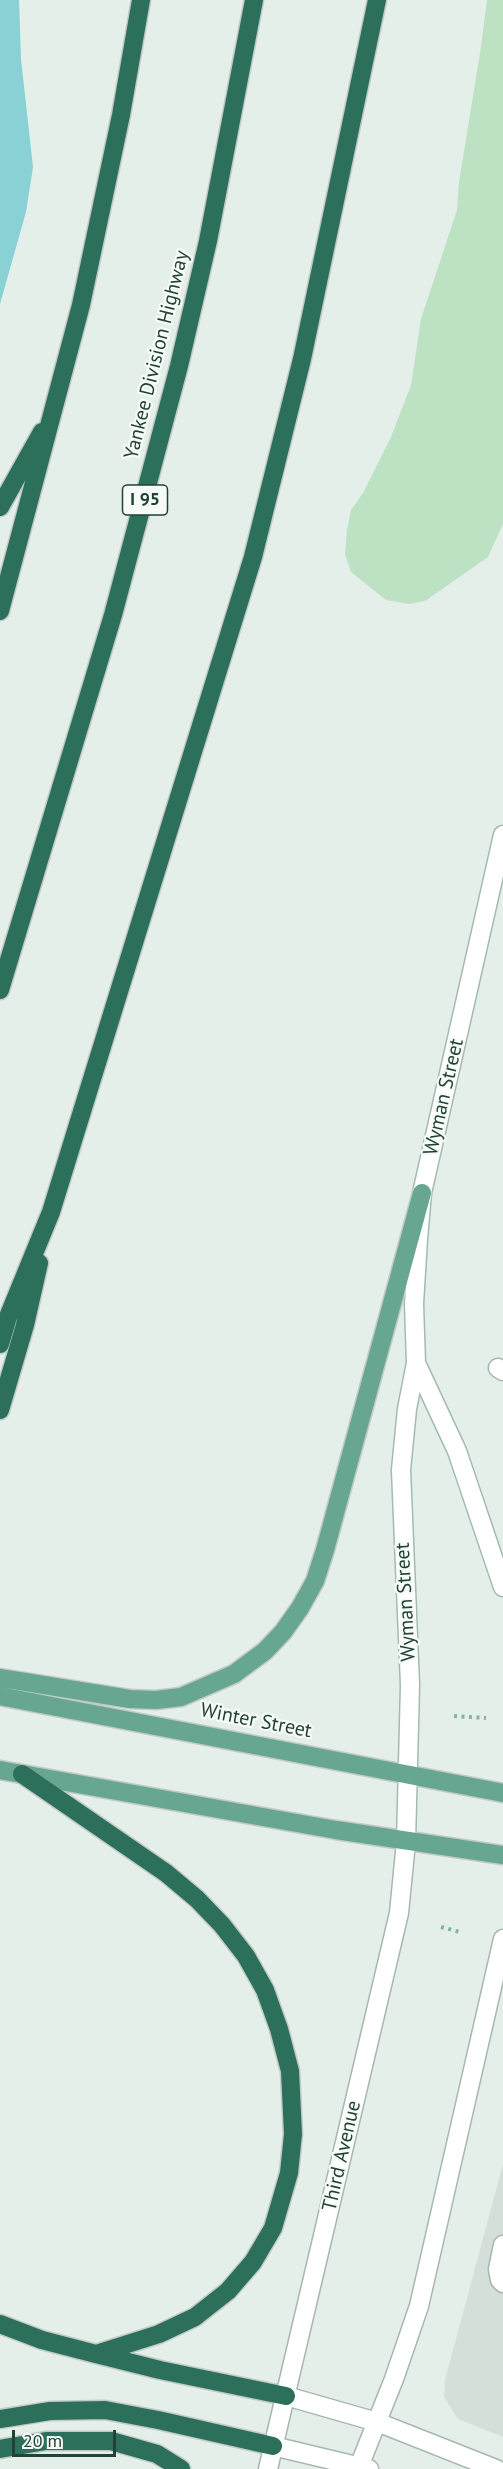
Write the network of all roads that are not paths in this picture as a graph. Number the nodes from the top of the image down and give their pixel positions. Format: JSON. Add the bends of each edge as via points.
{"nodes":[{"id":1,"x":141,"y":0,"type":"edge"},
{"id":2,"x":254,"y":0,"type":"edge"},
{"id":3,"x":375,"y":3,"type":"edge"},
{"id":4,"x":56,"y":407,"type":"junction"},
{"id":5,"x":0,"y":507,"type":"edge"},
{"id":6,"x":0,"y":611,"type":"edge"},
{"id":7,"x":503,"y":835,"type":"edge"},
{"id":8,"x":0,"y":990,"type":"edge"},
{"id":9,"x":422,"y":1194,"type":"junction"},
{"id":10,"x":51,"y":1212,"type":"junction"},
{"id":11,"x":0,"y":1344,"type":"edge"},
{"id":12,"x":416,"y":1363,"type":"junction"},
{"id":13,"x":0,"y":1410,"type":"edge"},
{"id":14,"x":503,"y":1587,"type":"edge"},
{"id":15,"x":0,"y":1678,"type":"edge"},
{"id":16,"x":0,"y":1696,"type":"edge"},
{"id":17,"x":0,"y":1770,"type":"edge"},
{"id":18,"x":22,"y":1774,"type":"junction"},
{"id":19,"x":409,"y":1774,"type":"junction"},
{"id":20,"x":503,"y":1794,"type":"edge"},
{"id":21,"x":406,"y":1842,"type":"junction"},
{"id":22,"x":503,"y":1855,"type":"edge"},
{"id":23,"x":503,"y":1940,"type":"edge"},
{"id":24,"x":503,"y":2245,"type":"edge"},
{"id":25,"x":503,"y":2283,"type":"edge"},
{"id":26,"x":0,"y":2324,"type":"edge"},
{"id":27,"x":96,"y":2354,"type":"junction"},
{"id":28,"x":286,"y":2396,"type":"junction"},
{"id":29,"x":0,"y":2419,"type":"edge"},
{"id":30,"x":377,"y":2422,"type":"junction"},
{"id":31,"x":273,"y":2446,"type":"junction"},
{"id":32,"x":0,"y":2449,"type":"edge"},
{"id":33,"x":362,"y":2468,"type":"edge"},
{"id":34,"x":181,"y":2469,"type":"edge"},
{"id":35,"x":268,"y":2469,"type":"edge"},
{"id":36,"x":496,"y":2469,"type":"edge"}],
"edges":[{"from":1,"to":4,"type":"highway","via":[[96,239]]},
{"from":2,"to":8,"type":"highway","name":"Yankee Division Highway","number":"I 95","via":[[180,366],[113,615]]},
{"from":3,"to":10,"type":"highway","via":[[335,208],[270,492],[233,626]]},
{"from":4,"to":5,"type":"highway"},
{"from":4,"to":6,"type":"highway"},
{"from":7,"to":9,"type":"street","name":"Wyman Street"},
{"from":9,"to":12,"type":"street","name":"Wyman Street","via":[[415,1270]]},
{"from":9,"to":15,"type":"main road","via":[[326,1550],[315,1581],[283,1632],[234,1674],[181,1697],[130,1699]]},
{"from":10,"to":11,"type":"highway"},
{"from":10,"to":13,"type":"highway","via":[[25,1325]]},
{"from":12,"to":14,"type":"street","name":"Wyman Street","via":[[457,1451]]},
{"from":12,"to":19,"type":"street","name":"Wyman Street","via":[[401,1470],[410,1685]]},
{"from":16,"to":19,"type":"main road","name":"Winter Street"},
{"from":17,"to":18,"type":"main road"},
{"from":18,"to":21,"type":"main road"},
{"from":18,"to":27,"type":"highway","via":[[166,1874],[222,1925],[265,1990],[290,2071],[293,2134],[289,2173],[273,2228],[253,2262],[228,2291],[195,2317],[159,2334]]},
{"from":19,"to":20,"type":"main road","name":"Winter Street"},
{"from":19,"to":21,"type":"street","name":"Wyman Street"},
{"from":21,"to":22,"type":"main road"},
{"from":21,"to":28,"type":"street","name":"Third Avenue","via":[[399,1913]]},
{"from":23,"to":30,"type":"street","via":[[419,2306]]},
{"from":24,"to":25,"type":"street","via":[[498,2269]]},
{"from":26,"to":27,"type":"highway"},
{"from":27,"to":28,"type":"highway"},
{"from":28,"to":30,"type":"street"},
{"from":28,"to":31,"type":"street","name":"Third Avenue"},
{"from":29,"to":31,"type":"highway","via":[[50,2411],[105,2410]]},
{"from":30,"to":33,"type":"street"},
{"from":30,"to":36,"type":"street"},
{"from":31,"to":33,"type":"street"},
{"from":31,"to":35,"type":"street","name":"Third Avenue"},
{"from":32,"to":34,"type":"highway","via":[[54,2441],[111,2441],[157,2454]]}]}
